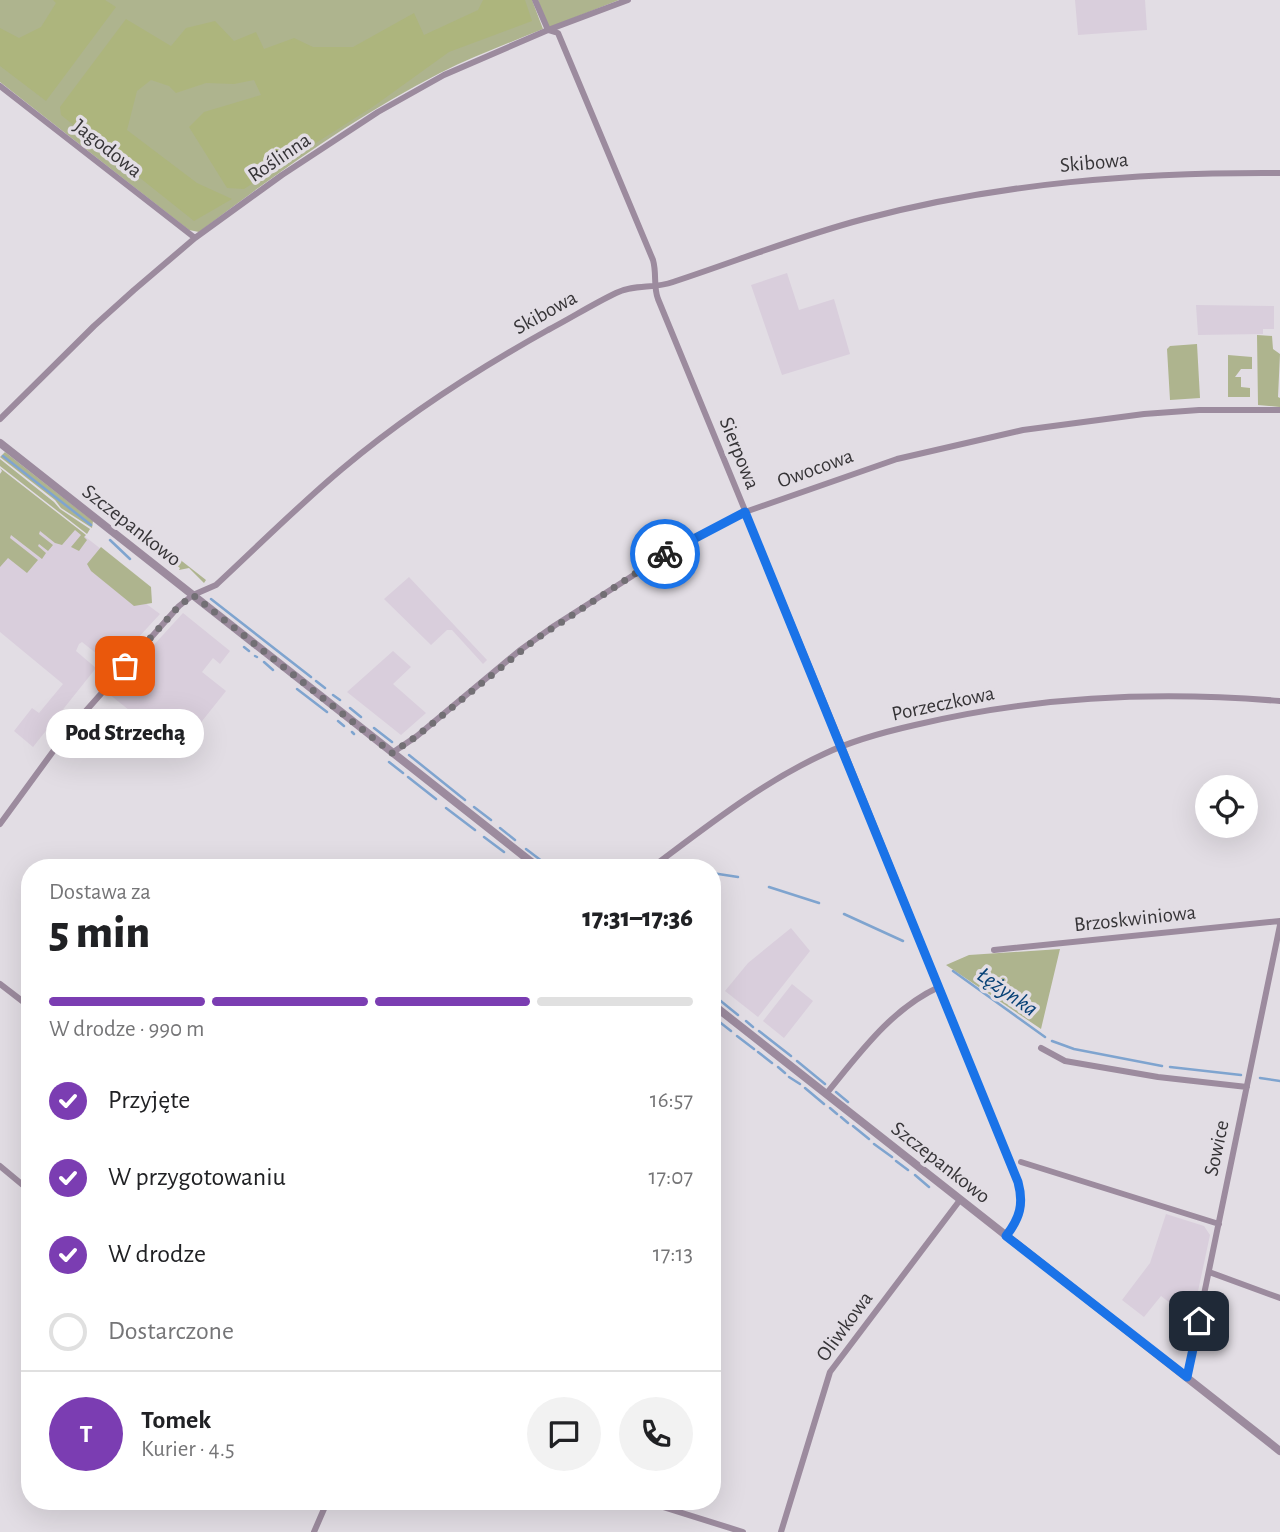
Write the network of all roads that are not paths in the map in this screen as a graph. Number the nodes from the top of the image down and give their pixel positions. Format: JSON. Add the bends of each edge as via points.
{"nodes":[{"id":1,"x":535,"y":0,"type":"edge"},
{"id":2,"x":628,"y":0,"type":"edge"},
{"id":3,"x":548,"y":30,"type":"junction"},
{"id":4,"x":0,"y":86,"type":"edge"},
{"id":5,"x":1280,"y":173,"type":"edge"},
{"id":6,"x":195,"y":238,"type":"junction"},
{"id":7,"x":655,"y":286,"type":"junction"},
{"id":8,"x":1280,"y":410,"type":"edge"},
{"id":9,"x":0,"y":419,"type":"edge"},
{"id":10,"x":0,"y":443,"type":"edge"},
{"id":11,"x":745,"y":512,"type":"junction"},
{"id":12,"x":193,"y":595,"type":"junction"},
{"id":13,"x":1280,"y":701,"type":"edge"},
{"id":14,"x":842,"y":746,"type":"junction"},
{"id":15,"x":392,"y":753,"type":"junction"},
{"id":16,"x":0,"y":824,"type":"edge"},
{"id":17,"x":527,"y":859,"type":"edge"},
{"id":18,"x":663,"y":859,"type":"edge"},
{"id":19,"x":1280,"y":923,"type":"edge"},
{"id":20,"x":994,"y":950,"type":"dead end"},
{"id":21,"x":0,"y":984,"type":"edge"},
{"id":22,"x":939,"y":987,"type":"junction"},
{"id":23,"x":21,"y":1000,"type":"edge"},
{"id":24,"x":721,"y":1011,"type":"edge"},
{"id":25,"x":1041,"y":1048,"type":"dead end"},
{"id":26,"x":1247,"y":1087,"type":"junction"},
{"id":27,"x":826,"y":1094,"type":"junction"},
{"id":28,"x":1021,"y":1162,"type":"dead end"},
{"id":29,"x":0,"y":1166,"type":"edge"},
{"id":30,"x":21,"y":1184,"type":"edge"},
{"id":31,"x":960,"y":1200,"type":"junction"},
{"id":32,"x":1219,"y":1224,"type":"junction"},
{"id":33,"x":1006,"y":1236,"type":"junction"},
{"id":34,"x":1209,"y":1272,"type":"junction"},
{"id":35,"x":1280,"y":1298,"type":"edge"},
{"id":36,"x":1187,"y":1377,"type":"junction"},
{"id":37,"x":1280,"y":1451,"type":"edge"},
{"id":38,"x":324,"y":1510,"type":"edge"},
{"id":39,"x":672,"y":1510,"type":"edge"},
{"id":40,"x":314,"y":1532,"type":"edge"},
{"id":41,"x":741,"y":1532,"type":"edge"},
{"id":42,"x":781,"y":1532,"type":"edge"}],
"edges":[{"from":1,"to":3,"type":"street","name":"Sierpowa"},
{"from":2,"to":3,"type":"street","name":"Roślinna"},
{"from":3,"to":6,"type":"street","name":"Roślinna","via":[[401,99],[288,171]]},
{"from":3,"to":7,"type":"street","name":"Sierpowa","via":[[558,33],[653,260]]},
{"from":4,"to":6,"type":"street","name":"Jagodowa"},
{"from":5,"to":7,"type":"street","name":"Skibowa","via":[[1158,174],[996,191],[864,219]]},
{"from":6,"to":9,"type":"street","name":"Roślinna","via":[[94,326]]},
{"from":7,"to":11,"type":"street","name":"Sierpowa"},
{"from":7,"to":12,"type":"street","name":"Skibowa","via":[[631,287],[613,294],[430,401],[342,469],[216,585]]},
{"from":8,"to":11,"type":"street","name":"Owocowa","via":[[1144,414],[1023,430],[897,459]]},
{"from":10,"to":12,"type":"street","name":"Szczepankowo"},
{"from":11,"to":14,"type":"street","name":"Sierpowa"},
{"from":11,"to":15,"type":"street","name":"Owocowa","via":[[659,558],[554,626]]},
{"from":12,"to":15,"type":"street","name":"Szczepankowo"},
{"from":12,"to":16,"type":"street","name":"Skibowa","via":[[68,731]]},
{"from":13,"to":14,"type":"street","name":"Porzeczkowa","via":[[1171,695],[1037,702],[926,722]]},
{"from":14,"to":18,"type":"street","name":"Porzeczkowa","via":[[753,794]]},
{"from":14,"to":22,"type":"street","name":"Sierpowa"},
{"from":15,"to":17,"type":"street","name":"Szczepankowo"},
{"from":19,"to":20,"type":"street","name":"Brzoskwiniowa"},
{"from":19,"to":26,"type":"street","name":"Sowice"},
{"from":21,"to":23,"type":"street"},
{"from":22,"to":27,"type":"street","via":[[885,1025]]},
{"from":22,"to":33,"type":"street","name":"Sierpowa","via":[[1022,1195],[1017,1221]]},
{"from":24,"to":27,"type":"street","name":"Szczepankowo"},
{"from":25,"to":26,"type":"street","via":[[1065,1061]]},
{"from":26,"to":32,"type":"street","name":"Sowice"},
{"from":27,"to":31,"type":"street","name":"Szczepankowo"},
{"from":28,"to":32,"type":"street"},
{"from":29,"to":30,"type":"street"},
{"from":31,"to":33,"type":"street","name":"Szczepankowo"},
{"from":31,"to":42,"type":"street","name":"Oliwkowa","via":[[830,1372]]},
{"from":32,"to":34,"type":"street","name":"Sowice"},
{"from":33,"to":36,"type":"street","name":"Szczepankowo"},
{"from":34,"to":35,"type":"street"},
{"from":34,"to":36,"type":"street","name":"Sowice"},
{"from":36,"to":37,"type":"street","name":"Szczepankowo"},
{"from":38,"to":40,"type":"street"},
{"from":39,"to":41,"type":"street"}]}
